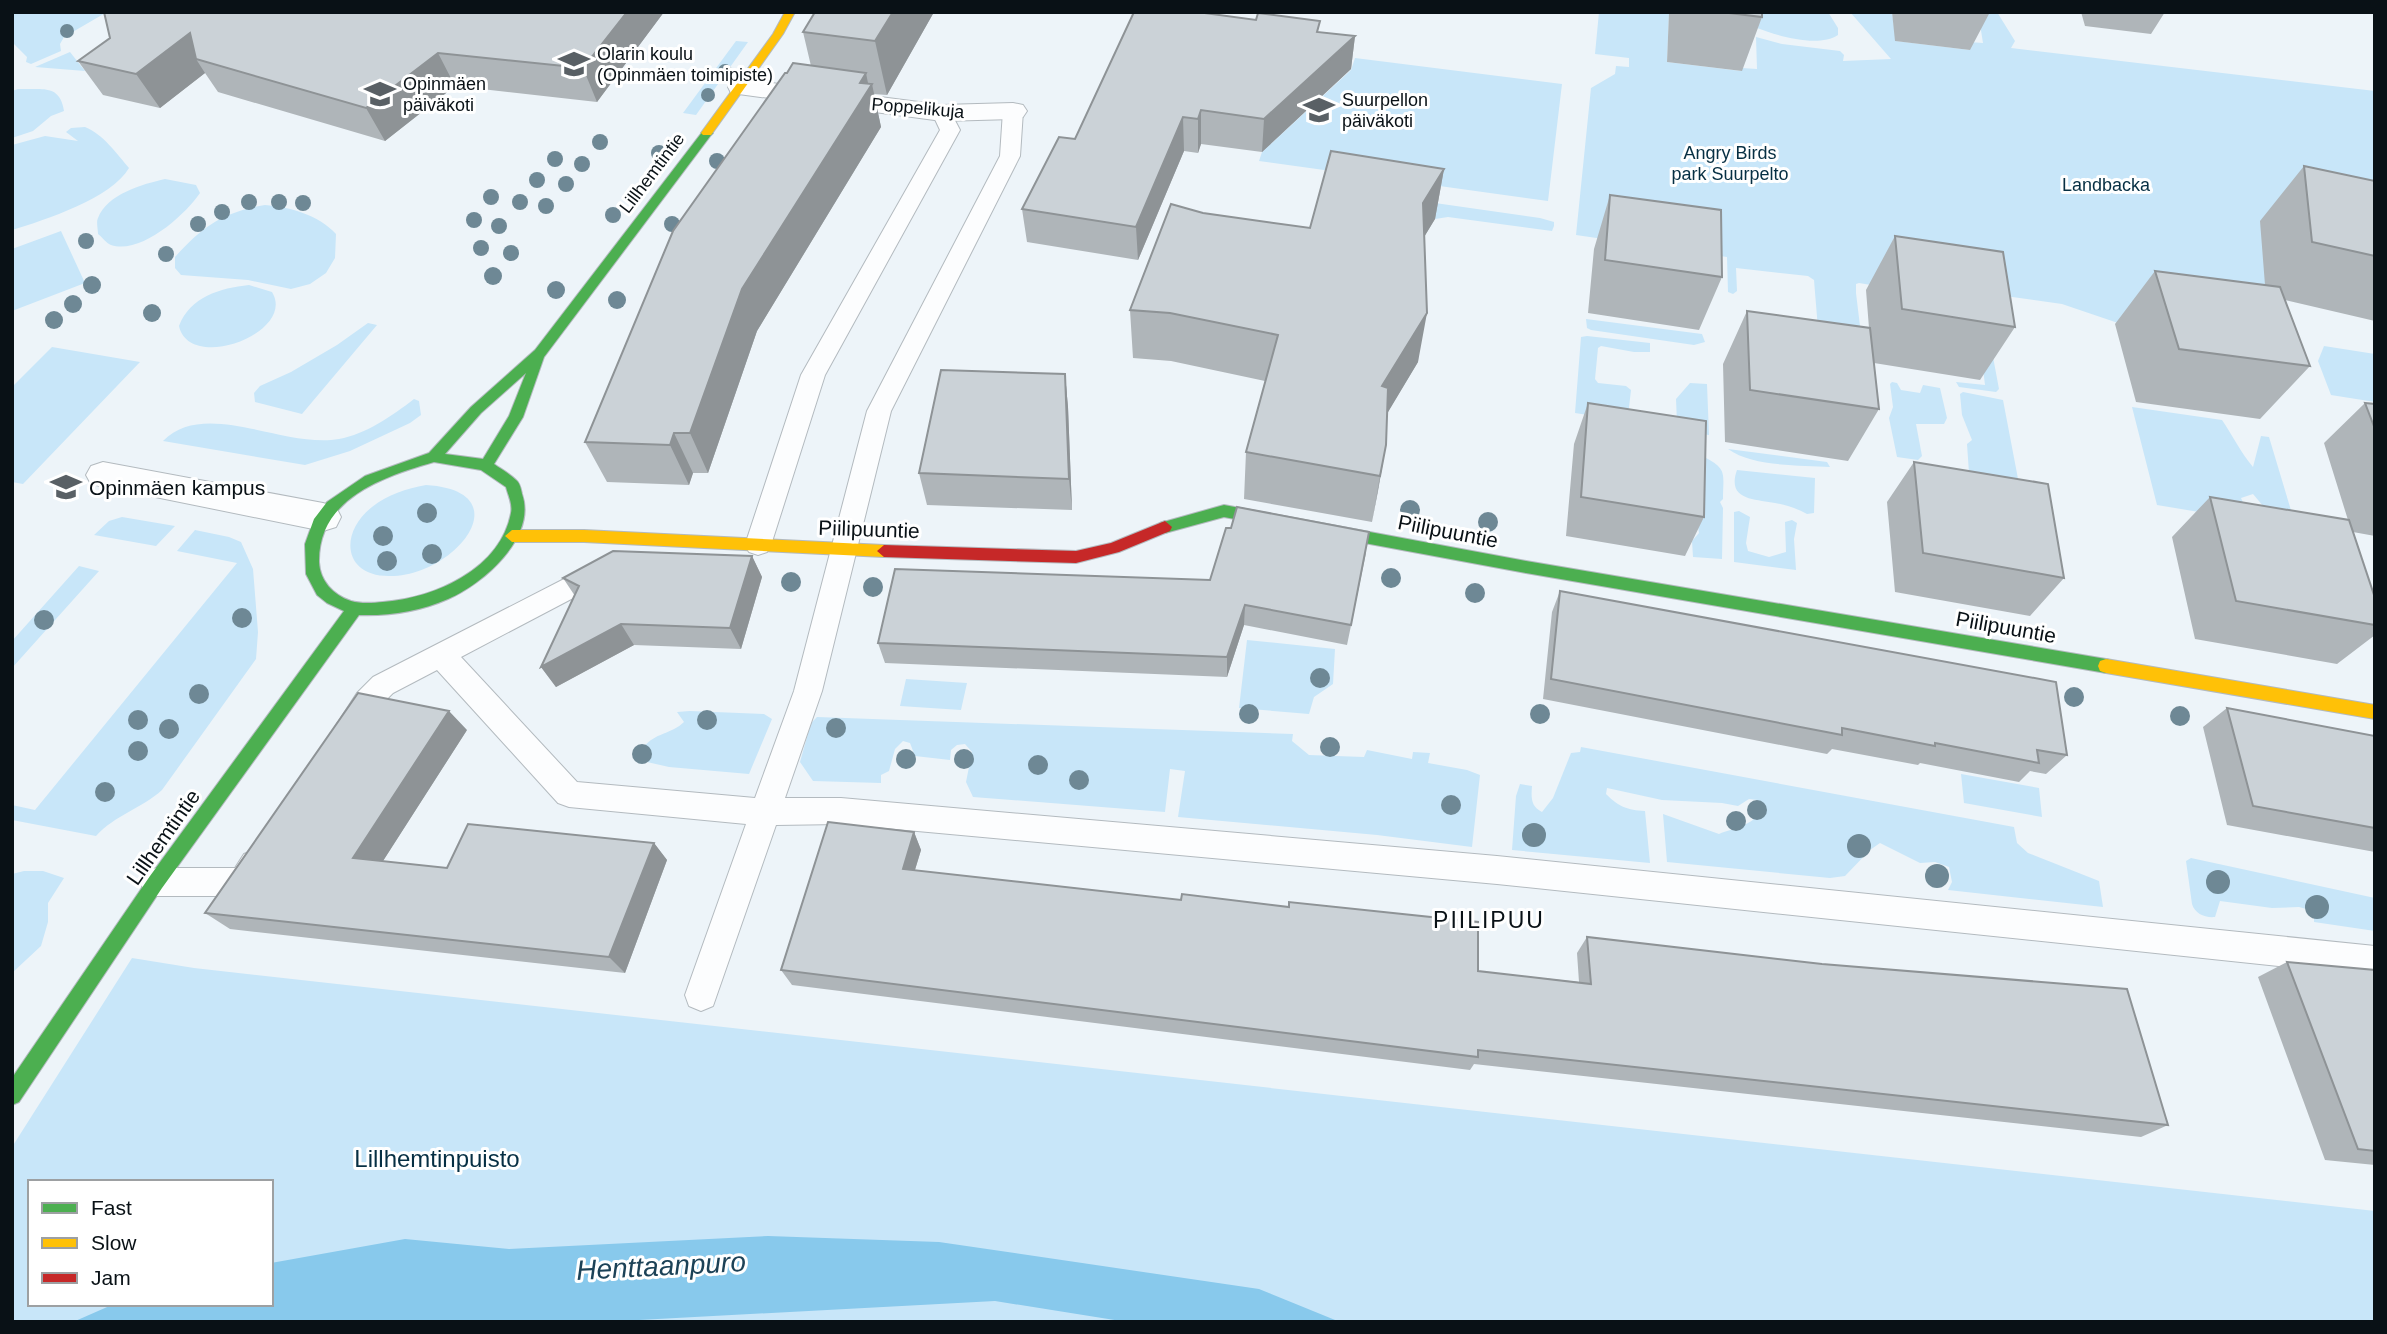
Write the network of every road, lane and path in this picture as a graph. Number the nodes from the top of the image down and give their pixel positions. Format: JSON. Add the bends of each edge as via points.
{"nodes":[{"id":1,"x":790,"y":12,"type":"edge"},
{"id":2,"x":741,"y":87,"type":"junction"},
{"id":3,"x":1013,"y":111,"type":"joint"},
{"id":4,"x":942,"y":113,"type":"junction"},
{"id":5,"x":540,"y":353,"type":"junction"},
{"id":6,"x":434,"y":457,"type":"junction"},
{"id":7,"x":486,"y":464,"type":"junction"},
{"id":8,"x":103,"y":475,"type":"dead end"},
{"id":9,"x":323,"y":517,"type":"junction"},
{"id":10,"x":512,"y":536,"type":"junction"},
{"id":11,"x":758,"y":545,"type":"junction"},
{"id":12,"x":844,"y":550,"type":"junction"},
{"id":13,"x":568,"y":588,"type":"edge"},
{"id":14,"x":355,"y":608,"type":"junction"},
{"id":15,"x":441,"y":655,"type":"junction"},
{"id":16,"x":2375,"y":712,"type":"edge"},
{"id":17,"x":336,"y":746,"type":"edge"},
{"id":18,"x":765,"y":812,"type":"junction"},
{"id":19,"x":274,"y":837,"type":"edge"},
{"id":20,"x":156,"y":882,"type":"junction"},
{"id":21,"x":2375,"y":961,"type":"edge"},
{"id":22,"x":701,"y":995,"type":"dead end"},
{"id":23,"x":12,"y":1095,"type":"edge"}],
"edges":[{"from":1,"to":2,"type":"main road","name":"Lillhemtintie"},
{"from":2,"to":4,"type":"street","name":"Poppelikuja"},
{"from":2,"to":5,"type":"main road","name":"Lillhemtintie"},
{"from":3,"to":4,"type":"street","name":"Poppelikuja"},
{"from":3,"to":12,"type":"lane","via":[[1010,156],[879,411]]},
{"from":4,"to":11,"type":"lane","via":[[950,130],[813,375]]},
{"from":5,"to":6,"type":"main road","name":"Lillhemtintie","via":[[476,410]]},
{"from":5,"to":7,"type":"main road","name":"Lillhemtintie","via":[[516,417]]},
{"from":6,"to":7,"type":"main road","via":[[462,457]]},
{"from":6,"to":9,"type":"main road","via":[[383,470],[339,499]]},
{"from":7,"to":10,"type":"main road","via":[[505,476],[516,493],[519,514]]},
{"from":8,"to":9,"type":"street"},
{"from":9,"to":14,"type":"main road","via":[[309,551],[315,583],[331,599]]},
{"from":10,"to":11,"type":"main road","name":"Piilipuuntie"},
{"from":10,"to":14,"type":"main road","via":[[493,563],[452,592],[390,611]]},
{"from":11,"to":12,"type":"main road","name":"Piilipuuntie"},
{"from":12,"to":16,"type":"main road","name":"Piilipuuntie","via":[[1076,557],[1106,552],[1203,513],[1224,511]]},
{"from":12,"to":18,"type":"lane","via":[[808,691]]},
{"from":13,"to":15,"type":"lane"},
{"from":14,"to":20,"type":"main road","name":"Lillhemtintie"},
{"from":15,"to":17,"type":"lane","via":[[383,685]]},
{"from":15,"to":18,"type":"lane","via":[[569,794]]},
{"from":18,"to":21,"type":"lane","via":[[841,811],[1497,870]]},
{"from":18,"to":22,"type":"lane"},
{"from":19,"to":20,"type":"lane","via":[[243,882]]},
{"from":20,"to":23,"type":"main road","name":"Lillhemtintie"}]}
